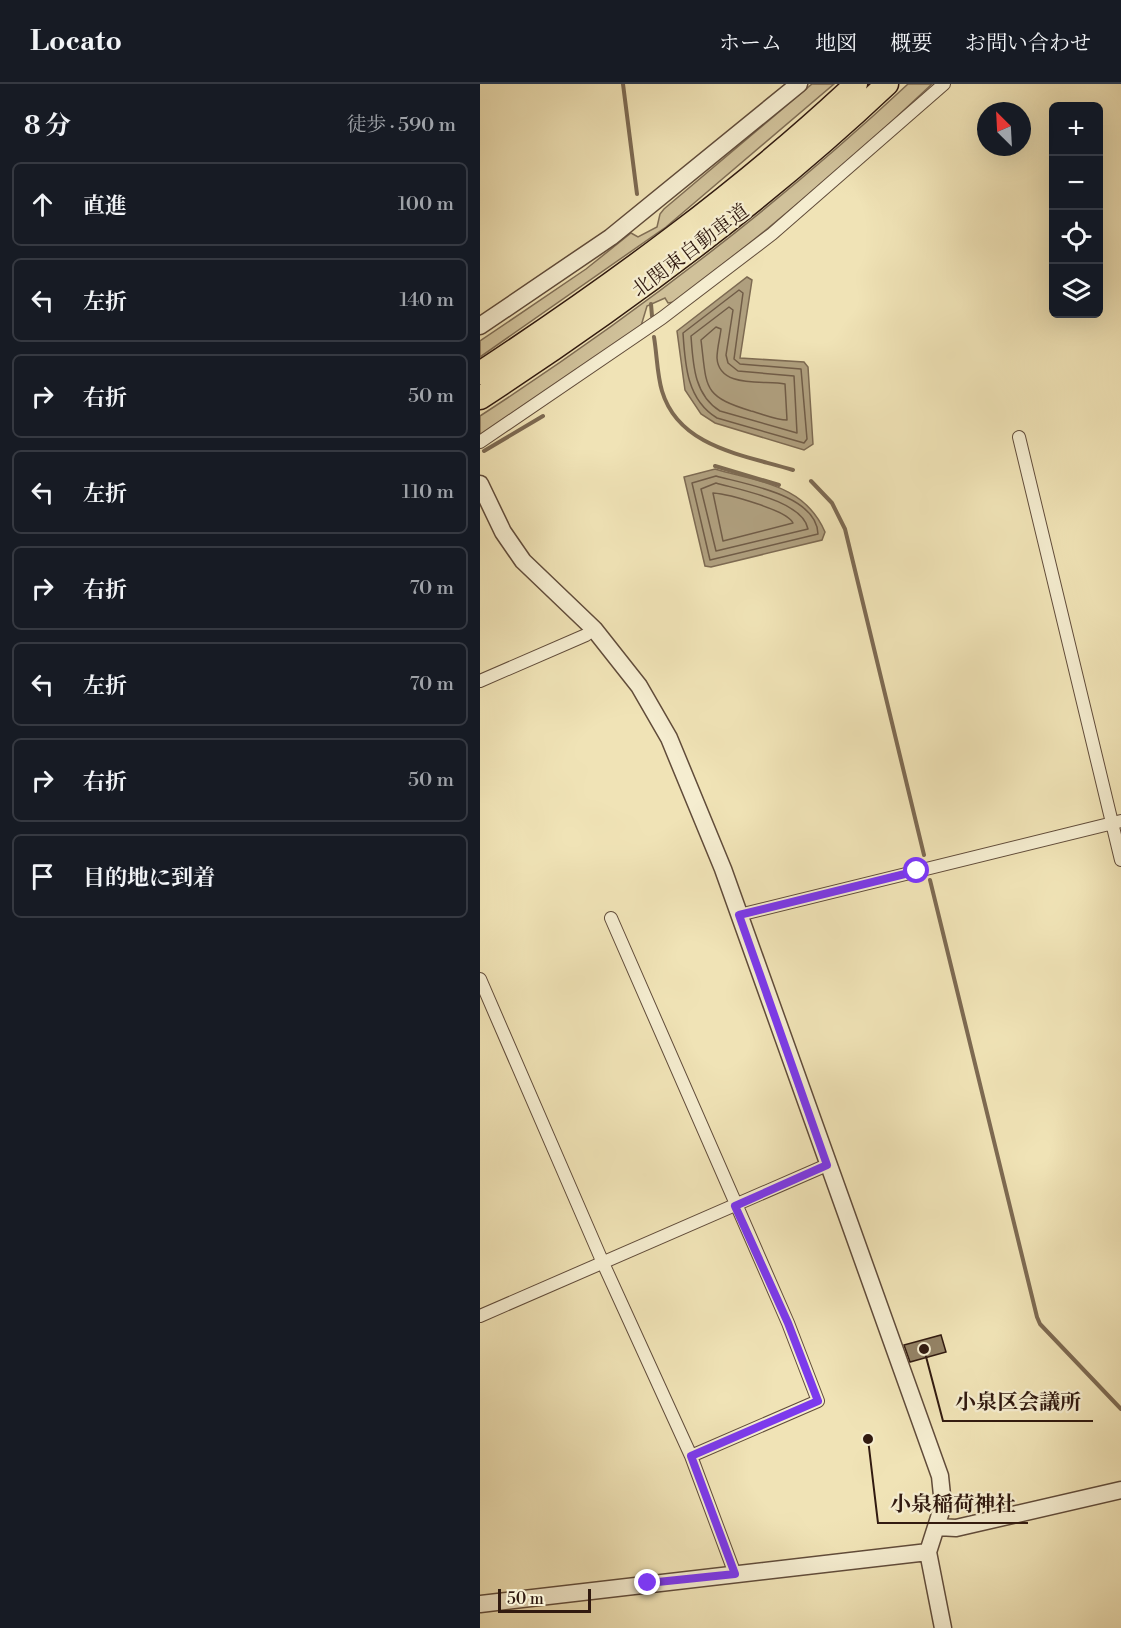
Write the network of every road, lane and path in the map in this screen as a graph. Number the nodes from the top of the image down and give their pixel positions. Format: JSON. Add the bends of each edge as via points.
{"nodes":[{"id":1,"x":799,"y":84,"type":"edge"},
{"id":2,"x":856,"y":84,"type":"edge"},
{"id":3,"x":887,"y":84,"type":"edge"},
{"id":4,"x":944,"y":84,"type":"edge"},
{"id":5,"x":480,"y":326,"type":"edge"},
{"id":6,"x":480,"y":373,"type":"edge"},
{"id":7,"x":480,"y":398,"type":"edge"},
{"id":8,"x":1019,"y":437,"type":"dead end"},
{"id":9,"x":480,"y":442,"type":"edge"},
{"id":10,"x":480,"y":484,"type":"edge"},
{"id":11,"x":594,"y":629,"type":"junction"},
{"id":12,"x":480,"y":681,"type":"edge"},
{"id":13,"x":1117,"y":822,"type":"edge"},
{"id":14,"x":1121,"y":860,"type":"edge"},
{"id":15,"x":739,"y":915,"type":"junction"},
{"id":16,"x":611,"y":918,"type":"dead end"},
{"id":17,"x":480,"y":979,"type":"edge"},
{"id":18,"x":827,"y":1165,"type":"junction"},
{"id":19,"x":735,"y":1206,"type":"junction"},
{"id":20,"x":603,"y":1263,"type":"junction"},
{"id":21,"x":480,"y":1316,"type":"edge"},
{"id":22,"x":691,"y":1456,"type":"junction"},
{"id":23,"x":1121,"y":1490,"type":"edge"},
{"id":24,"x":937,"y":1527,"type":"junction"},
{"id":25,"x":928,"y":1552,"type":"junction"},
{"id":26,"x":735,"y":1574,"type":"junction"},
{"id":27,"x":480,"y":1604,"type":"edge"},
{"id":28,"x":943,"y":1628,"type":"edge"}],
"edges":[{"from":1,"to":5,"type":"street","via":[[629,224]]},
{"from":2,"to":6,"type":"highway","name":"北関東自動車道","via":[[667,242]]},
{"from":3,"to":7,"type":"highway","name":"北関東自動車道","via":[[677,262]]},
{"from":4,"to":9,"type":"street","via":[[772,234],[662,318]]},
{"from":8,"to":13,"type":"street"},
{"from":10,"to":11,"type":"street","via":[[503,532],[523,561]]},
{"from":11,"to":12,"type":"street"},
{"from":11,"to":15,"type":"street","via":[[639,686],[669,738]]},
{"from":13,"to":14,"type":"street"},
{"from":13,"to":15,"type":"street"},
{"from":15,"to":18,"type":"street"},
{"from":16,"to":19,"type":"street"},
{"from":17,"to":20,"type":"street"},
{"from":18,"to":19,"type":"street"},
{"from":18,"to":24,"type":"street","via":[[940,1476],[943,1505]]},
{"from":19,"to":20,"type":"street"},
{"from":19,"to":22,"type":"street","via":[[818,1401]]},
{"from":20,"to":21,"type":"street"},
{"from":20,"to":22,"type":"street"},
{"from":22,"to":26,"type":"street"},
{"from":23,"to":24,"type":"street","via":[[956,1528]]},
{"from":24,"to":25,"type":"street"},
{"from":25,"to":26,"type":"street"},
{"from":25,"to":28,"type":"street"},
{"from":26,"to":27,"type":"street"}]}
